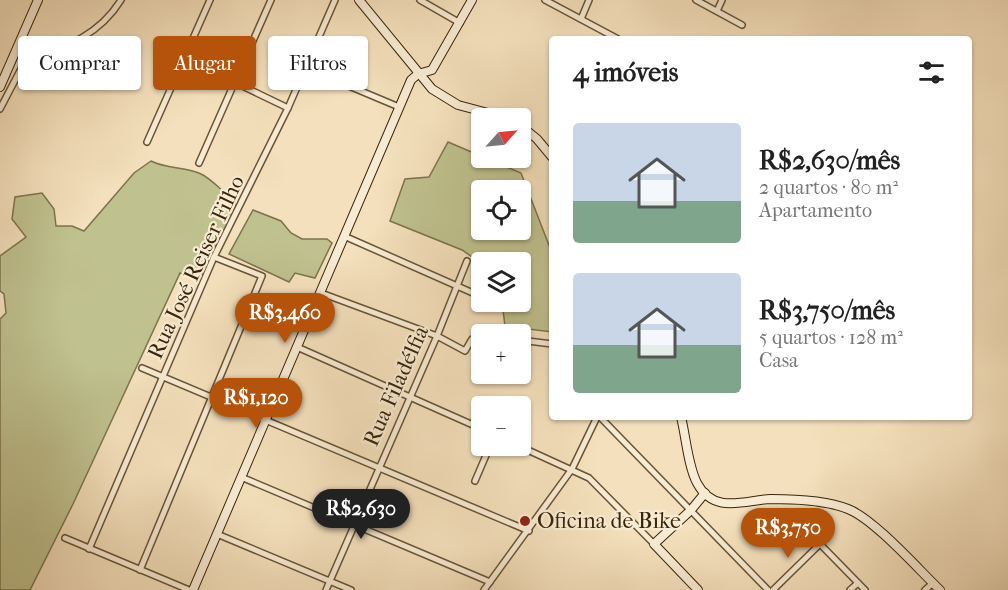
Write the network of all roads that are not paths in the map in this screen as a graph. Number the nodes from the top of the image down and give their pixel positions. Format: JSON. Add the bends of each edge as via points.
{"nodes":[{"id":1,"x":38,"y":0,"type":"edge"},
{"id":2,"x":121,"y":0,"type":"edge"},
{"id":3,"x":210,"y":0,"type":"edge"},
{"id":4,"x":271,"y":0,"type":"edge"},
{"id":5,"x":335,"y":0,"type":"edge"},
{"id":6,"x":359,"y":0,"type":"edge"},
{"id":7,"x":420,"y":0,"type":"edge"},
{"id":8,"x":472,"y":0,"type":"edge"},
{"id":9,"x":545,"y":0,"type":"edge"},
{"id":10,"x":590,"y":0,"type":"edge"},
{"id":11,"x":696,"y":0,"type":"edge"},
{"id":12,"x":722,"y":0,"type":"edge"},
{"id":13,"x":717,"y":11,"type":"junction"},
{"id":14,"x":581,"y":19,"type":"junction"},
{"id":15,"x":460,"y":23,"type":"junction"},
{"id":16,"x":742,"y":25,"type":"dead end"},
{"id":17,"x":255,"y":36,"type":"edge"},
{"id":18,"x":320,"y":36,"type":"edge"},
{"id":19,"x":612,"y":36,"type":"edge"},
{"id":20,"x":4,"y":67,"type":"edge"},
{"id":21,"x":432,"y":70,"type":"junction"},
{"id":22,"x":418,"y":74,"type":"junction"},
{"id":23,"x":0,"y":87,"type":"edge"},
{"id":24,"x":231,"y":90,"type":"edge"},
{"id":25,"x":251,"y":90,"type":"edge"},
{"id":26,"x":296,"y":90,"type":"edge"},
{"id":27,"x":358,"y":90,"type":"edge"},
{"id":28,"x":436,"y":92,"type":"junction"},
{"id":29,"x":399,"y":107,"type":"junction"},
{"id":30,"x":288,"y":108,"type":"junction"},
{"id":31,"x":471,"y":108,"type":"edge"},
{"id":32,"x":0,"y":109,"type":"edge"},
{"id":33,"x":531,"y":134,"type":"edge"},
{"id":34,"x":147,"y":142,"type":"dead end"},
{"id":35,"x":549,"y":153,"type":"edge"},
{"id":36,"x":199,"y":163,"type":"dead end"},
{"id":37,"x":344,"y":237,"type":"junction"},
{"id":38,"x":214,"y":257,"type":"junction"},
{"id":39,"x":467,"y":261,"type":"dead end"},
{"id":40,"x":456,"y":286,"type":"junction"},
{"id":41,"x":471,"y":292,"type":"edge"},
{"id":42,"x":321,"y":293,"type":"junction"},
{"id":43,"x":437,"y":336,"type":"junction"},
{"id":44,"x":471,"y":341,"type":"edge"},
{"id":45,"x":531,"y":341,"type":"edge"},
{"id":46,"x":549,"y":344,"type":"edge"},
{"id":47,"x":297,"y":347,"type":"junction"},
{"id":48,"x":142,"y":368,"type":"dead end"},
{"id":49,"x":163,"y":377,"type":"junction"},
{"id":50,"x":212,"y":397,"type":"junction"},
{"id":51,"x":409,"y":397,"type":"junction"},
{"id":52,"x":266,"y":420,"type":"junction"},
{"id":53,"x":597,"y":420,"type":"edge"},
{"id":54,"x":602,"y":420,"type":"edge"},
{"id":55,"x":682,"y":420,"type":"edge"},
{"id":56,"x":471,"y":424,"type":"edge"},
{"id":57,"x":531,"y":451,"type":"edge"},
{"id":58,"x":486,"y":456,"type":"edge"},
{"id":59,"x":379,"y":468,"type":"junction"},
{"id":60,"x":572,"y":469,"type":"junction"},
{"id":61,"x":242,"y":477,"type":"junction"},
{"id":62,"x":475,"y":481,"type":"dead end"},
{"id":63,"x":705,"y":493,"type":"junction"},
{"id":64,"x":691,"y":510,"type":"junction"},
{"id":65,"x":354,"y":525,"type":"junction"},
{"id":66,"x":529,"y":531,"type":"junction"},
{"id":67,"x":217,"y":534,"type":"junction"},
{"id":68,"x":64,"y":538,"type":"dead end"},
{"id":69,"x":654,"y":544,"type":"junction"},
{"id":70,"x":89,"y":549,"type":"junction"},
{"id":71,"x":140,"y":570,"type":"junction"},
{"id":72,"x":330,"y":581,"type":"junction"},
{"id":73,"x":490,"y":582,"type":"junction"},
{"id":74,"x":858,"y":582,"type":"junction"},
{"id":75,"x":933,"y":583,"type":"junction"},
{"id":76,"x":189,"y":590,"type":"edge"},
{"id":77,"x":193,"y":590,"type":"edge"},
{"id":78,"x":326,"y":590,"type":"edge"},
{"id":79,"x":351,"y":590,"type":"edge"},
{"id":80,"x":484,"y":590,"type":"edge"},
{"id":81,"x":698,"y":590,"type":"edge"},
{"id":82,"x":770,"y":590,"type":"edge"},
{"id":83,"x":850,"y":590,"type":"edge"},
{"id":84,"x":865,"y":590,"type":"edge"},
{"id":85,"x":925,"y":590,"type":"edge"},
{"id":86,"x":940,"y":590,"type":"edge"}],
"edges":[{"from":1,"to":20,"type":"main road"},
{"from":2,"to":32,"type":"street","via":[[93,33],[23,64]]},
{"from":3,"to":34,"type":"street"},
{"from":4,"to":17,"type":"street"},
{"from":5,"to":18,"type":"street","name":"Rua José Reiser Filho"},
{"from":6,"to":22,"type":"main road"},
{"from":7,"to":15,"type":"street"},
{"from":8,"to":15,"type":"main road"},
{"from":9,"to":14,"type":"street"},
{"from":10,"to":14,"type":"street"},
{"from":11,"to":13,"type":"street"},
{"from":12,"to":13,"type":"street"},
{"from":13,"to":16,"type":"street"},
{"from":14,"to":19,"type":"street"},
{"from":15,"to":21,"type":"main road"},
{"from":20,"to":23,"type":"main road"},
{"from":21,"to":22,"type":"main road"},
{"from":21,"to":28,"type":"main road","via":[[431,82]]},
{"from":22,"to":28,"type":"main road"},
{"from":22,"to":29,"type":"main road","via":[[411,80]]},
{"from":24,"to":36,"type":"street"},
{"from":25,"to":30,"type":"street"},
{"from":26,"to":30,"type":"street","name":"Rua José Reiser Filho"},
{"from":27,"to":29,"type":"street"},
{"from":28,"to":31,"type":"main road"},
{"from":29,"to":37,"type":"main road"},
{"from":30,"to":38,"type":"street","name":"Rua José Reiser Filho"},
{"from":33,"to":35,"type":"main road"},
{"from":37,"to":40,"type":"street"},
{"from":37,"to":42,"type":"main road"},
{"from":38,"to":49,"type":"street","name":"Rua José Reiser Filho"},
{"from":38,"to":50,"type":"street","via":[[262,276]]},
{"from":39,"to":40,"type":"street","name":"Rua Filadélfia"},
{"from":40,"to":41,"type":"street"},
{"from":40,"to":43,"type":"street","name":"Rua Filadélfia"},
{"from":42,"to":43,"type":"street"},
{"from":42,"to":47,"type":"main road"},
{"from":43,"to":44,"type":"street","via":[[465,351]]},
{"from":43,"to":51,"type":"street","name":"Rua Filadélfia"},
{"from":45,"to":46,"type":"street"},
{"from":47,"to":51,"type":"street"},
{"from":47,"to":52,"type":"main road"},
{"from":48,"to":49,"type":"street"},
{"from":49,"to":50,"type":"street"},
{"from":49,"to":70,"type":"street","name":"Rua José Reiser Filho"},
{"from":50,"to":52,"type":"street"},
{"from":50,"to":71,"type":"street"},
{"from":51,"to":56,"type":"street"},
{"from":51,"to":59,"type":"street","name":"Rua Filadélfia"},
{"from":52,"to":59,"type":"street"},
{"from":52,"to":61,"type":"main road"},
{"from":53,"to":60,"type":"street"},
{"from":54,"to":64,"type":"street"},
{"from":55,"to":63,"type":"main road","via":[[694,476]]},
{"from":57,"to":60,"type":"street"},
{"from":58,"to":62,"type":"street"},
{"from":59,"to":65,"type":"street","name":"Rua Filadélfia"},
{"from":59,"to":66,"type":"street"},
{"from":60,"to":66,"type":"street"},
{"from":60,"to":69,"type":"street","via":[[597,485]]},
{"from":61,"to":65,"type":"street"},
{"from":61,"to":67,"type":"main road"},
{"from":63,"to":64,"type":"main road"},
{"from":63,"to":75,"type":"main road","via":[[727,504],[780,500],[850,509],[870,522]]},
{"from":64,"to":69,"type":"main road"},
{"from":64,"to":82,"type":"street"},
{"from":65,"to":72,"type":"street","name":"Rua Filadélfia"},
{"from":65,"to":73,"type":"street"},
{"from":66,"to":73,"type":"street"},
{"from":67,"to":72,"type":"street"},
{"from":67,"to":77,"type":"main road"},
{"from":68,"to":70,"type":"street"},
{"from":69,"to":81,"type":"main road"},
{"from":70,"to":71,"type":"street"},
{"from":71,"to":76,"type":"street"},
{"from":72,"to":78,"type":"street","name":"Rua Filadélfia"},
{"from":72,"to":79,"type":"street"},
{"from":73,"to":80,"type":"street"},
{"from":74,"to":82,"type":"street","via":[[820,544]]},
{"from":74,"to":83,"type":"street"},
{"from":74,"to":84,"type":"street"},
{"from":75,"to":85,"type":"street"},
{"from":75,"to":86,"type":"main road"}]}
